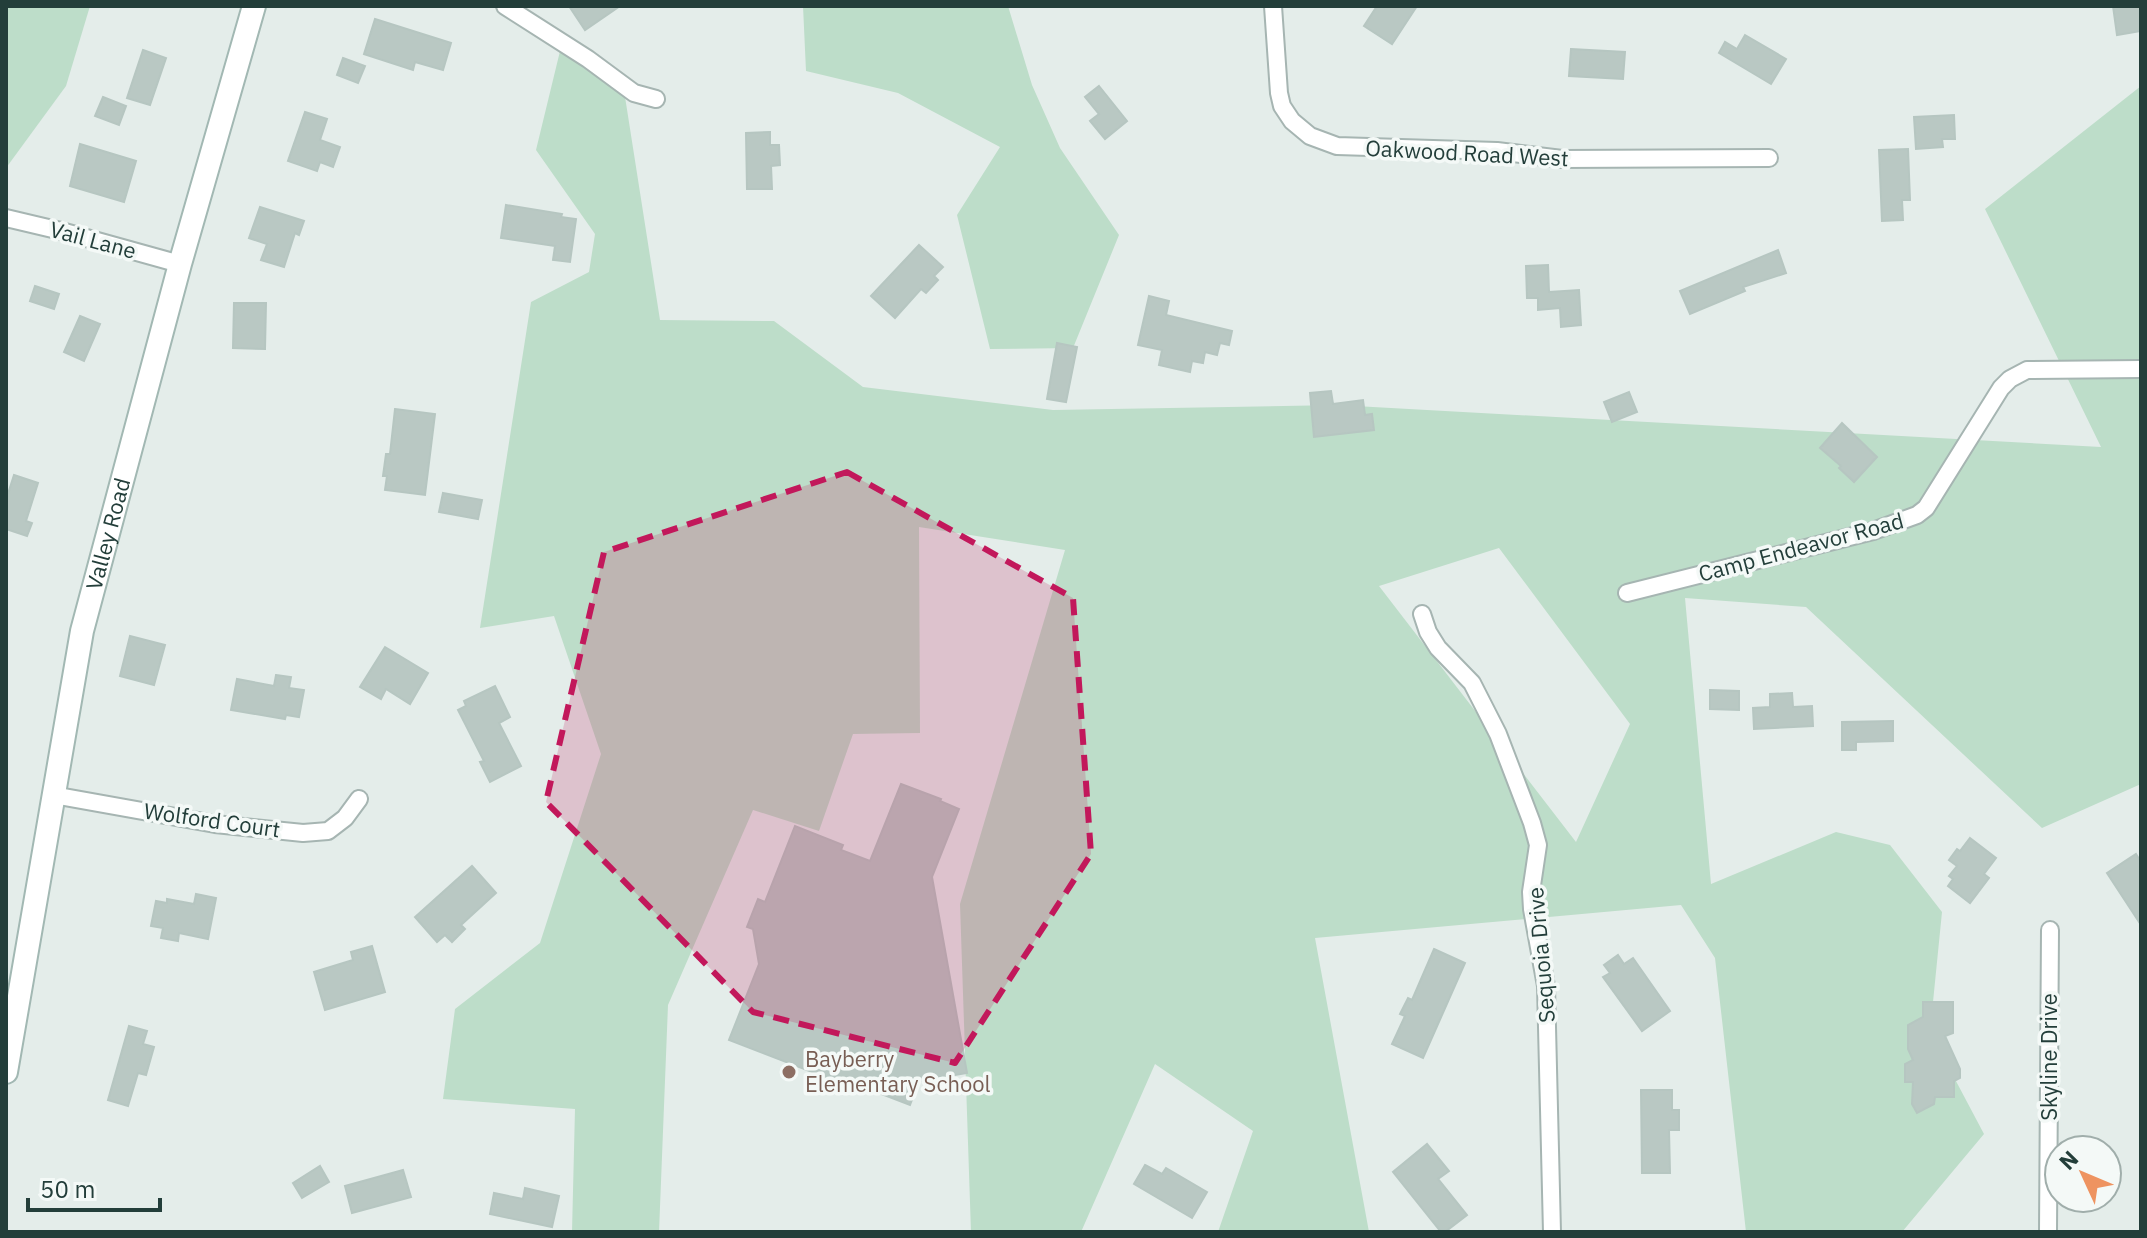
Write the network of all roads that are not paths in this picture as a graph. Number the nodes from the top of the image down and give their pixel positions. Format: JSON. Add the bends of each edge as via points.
{"nodes":[{"id":1,"x":254,"y":6,"type":"edge"},
{"id":2,"x":505,"y":6,"type":"edge"},
{"id":3,"x":1273,"y":6,"type":"edge"},
{"id":4,"x":656,"y":99,"type":"dead end"},
{"id":5,"x":1769,"y":158,"type":"dead end"},
{"id":6,"x":6,"y":218,"type":"edge"},
{"id":7,"x":180,"y":264,"type":"junction"},
{"id":8,"x":2141,"y":369,"type":"edge"},
{"id":9,"x":1627,"y":593,"type":"dead end"},
{"id":10,"x":1422,"y":614,"type":"dead end"},
{"id":11,"x":53,"y":795,"type":"junction"},
{"id":12,"x":359,"y":799,"type":"dead end"},
{"id":13,"x":2050,"y":930,"type":"dead end"},
{"id":14,"x":6,"y":1072,"type":"edge"},
{"id":15,"x":1552,"y":1232,"type":"edge"},
{"id":16,"x":2048,"y":1232,"type":"edge"}],
"edges":[{"from":1,"to":7,"type":"main road","name":"Valley Road"},
{"from":2,"to":4,"type":"street","via":[[634,93]]},
{"from":3,"to":5,"type":"street","name":"Oakwood Road West","via":[[1282,106],[1310,136],[1337,146],[1497,151],[1562,159]]},
{"from":6,"to":7,"type":"street","name":"Vail Lane"},
{"from":7,"to":11,"type":"main road","name":"Valley Road","via":[[82,631]]},
{"from":8,"to":9,"type":"street","name":"Camp Endeavor Road","via":[[2027,370],[2001,388],[1917,515],[1873,531]]},
{"from":10,"to":15,"type":"street","name":"Sequoia Drive","via":[[1438,648],[1472,683],[1498,734],[1538,845],[1531,892],[1546,986]]},
{"from":11,"to":12,"type":"street","name":"Wolford Court","via":[[215,824],[303,833],[328,831]]},
{"from":11,"to":14,"type":"main road","name":"Valley Road"},
{"from":13,"to":16,"type":"street","name":"Skyline Drive"}]}
